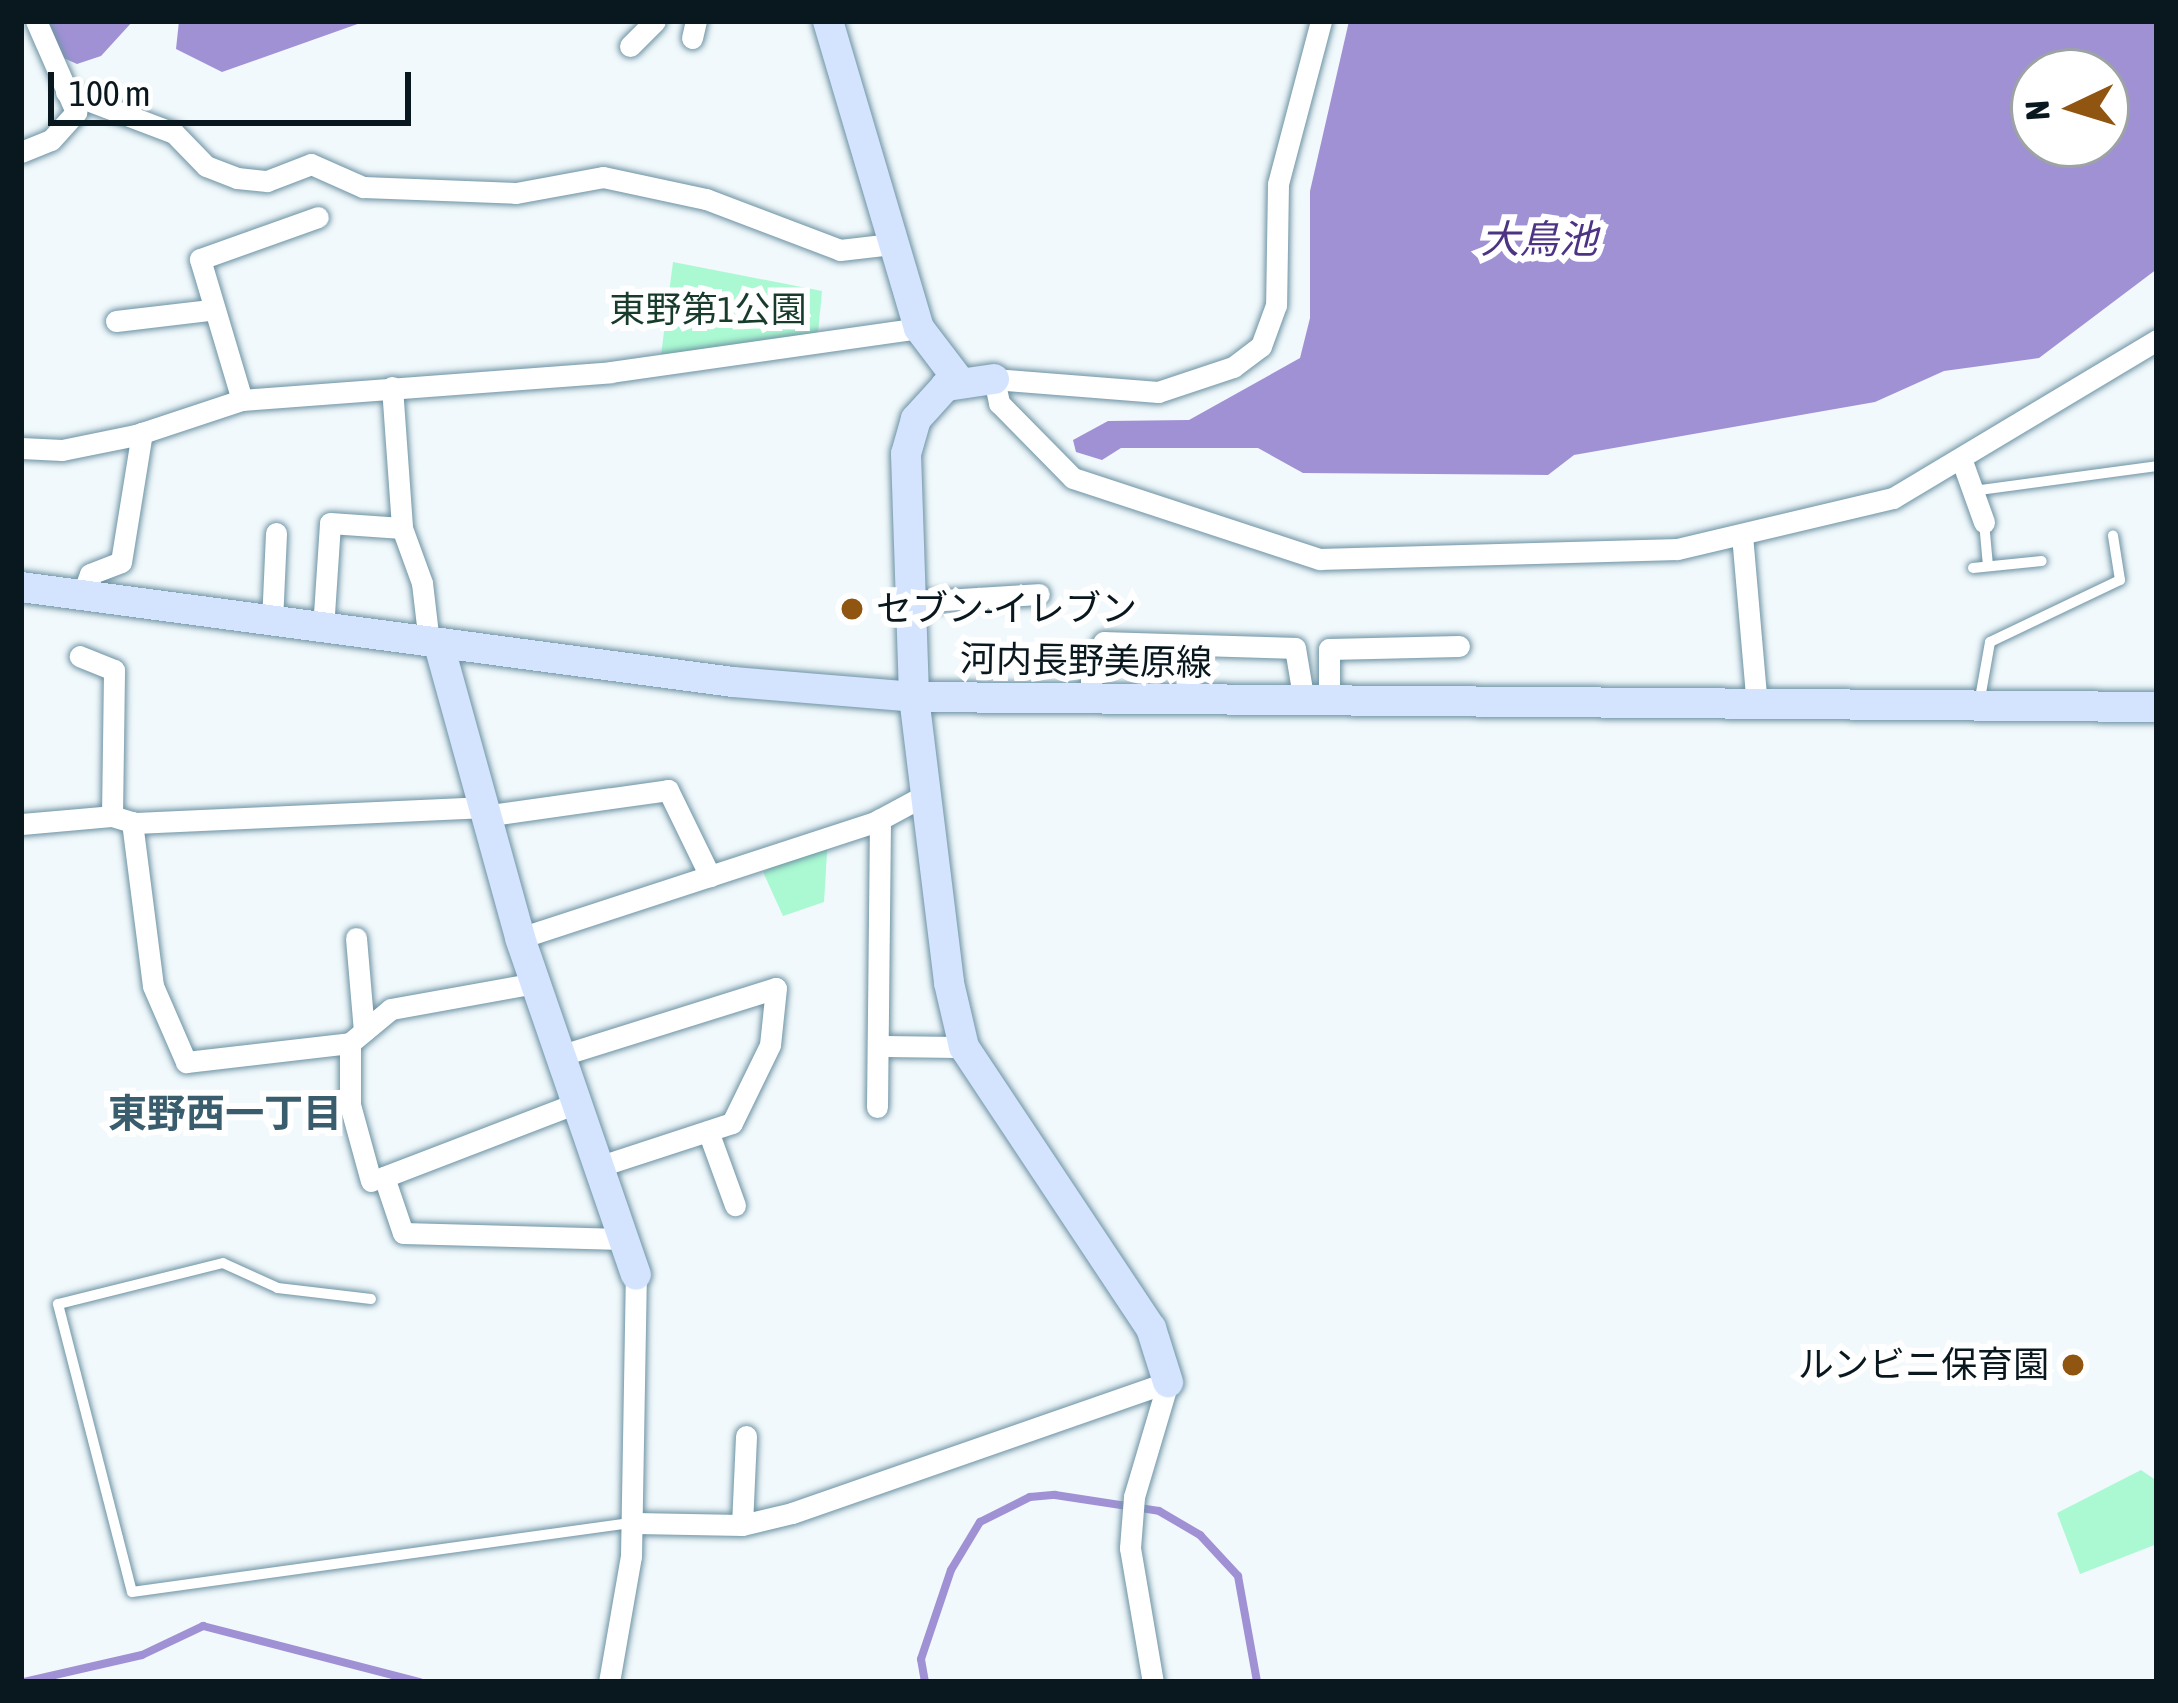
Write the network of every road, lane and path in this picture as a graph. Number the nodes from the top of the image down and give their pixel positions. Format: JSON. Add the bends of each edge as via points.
{"nodes":[{"id":1,"x":36,"y":21,"type":"edge"},
{"id":2,"x":655,"y":21,"type":"edge"},
{"id":3,"x":828,"y":21,"type":"edge"},
{"id":4,"x":1321,"y":21,"type":"edge"},
{"id":5,"x":630,"y":46,"type":"dead end"},
{"id":6,"x":66,"y":92,"type":"junction"},
{"id":7,"x":21,"y":152,"type":"edge"},
{"id":8,"x":318,"y":217,"type":"dead end"},
{"id":9,"x":892,"y":244,"type":"junction"},
{"id":10,"x":210,"y":310,"type":"junction"},
{"id":11,"x":116,"y":321,"type":"dead end"},
{"id":12,"x":919,"y":328,"type":"junction"},
{"id":13,"x":2157,"y":340,"type":"edge"},
{"id":14,"x":994,"y":379,"type":"junction"},
{"id":15,"x":960,"y":382,"type":"junction"},
{"id":16,"x":392,"y":387,"type":"junction"},
{"id":17,"x":242,"y":400,"type":"junction"},
{"id":18,"x":142,"y":433,"type":"junction"},
{"id":19,"x":21,"y":448,"type":"edge"},
{"id":20,"x":1962,"y":461,"type":"junction"},
{"id":21,"x":2157,"y":466,"type":"edge"},
{"id":22,"x":1973,"y":491,"type":"junction"},
{"id":23,"x":1984,"y":521,"type":"joint"},
{"id":24,"x":402,"y":528,"type":"junction"},
{"id":25,"x":276,"y":533,"type":"dead end"},
{"id":26,"x":1742,"y":536,"type":"junction"},
{"id":27,"x":2113,"y":536,"type":"dead end"},
{"id":28,"x":2042,"y":561,"type":"dead end"},
{"id":29,"x":1988,"y":566,"type":"junction"},
{"id":30,"x":1973,"y":568,"type":"dead end"},
{"id":31,"x":21,"y":587,"type":"edge"},
{"id":32,"x":1040,"y":594,"type":"dead end"},
{"id":33,"x":82,"y":596,"type":"junction"},
{"id":34,"x":912,"y":602,"type":"junction"},
{"id":35,"x":272,"y":622,"type":"junction"},
{"id":36,"x":322,"y":629,"type":"junction"},
{"id":37,"x":434,"y":644,"type":"junction"},
{"id":38,"x":1459,"y":646,"type":"dead end"},
{"id":39,"x":80,"y":656,"type":"dead end"},
{"id":40,"x":914,"y":698,"type":"junction"},
{"id":41,"x":1091,"y":702,"type":"junction"},
{"id":42,"x":1316,"y":702,"type":"junction"},
{"id":43,"x":1757,"y":705,"type":"junction"},
{"id":44,"x":1978,"y":707,"type":"junction"},
{"id":45,"x":2157,"y":707,"type":"edge"},
{"id":46,"x":927,"y":794,"type":"junction"},
{"id":47,"x":482,"y":812,"type":"junction"},
{"id":48,"x":122,"y":819,"type":"junction"},
{"id":49,"x":880,"y":819,"type":"junction"},
{"id":50,"x":21,"y":824,"type":"edge"},
{"id":51,"x":710,"y":876,"type":"junction"},
{"id":52,"x":356,"y":938,"type":"dead end"},
{"id":53,"x":520,"y":938,"type":"junction"},
{"id":54,"x":535,"y":983,"type":"junction"},
{"id":55,"x":357,"y":1037,"type":"junction"},
{"id":56,"x":878,"y":1046,"type":"junction"},
{"id":57,"x":964,"y":1047,"type":"junction"},
{"id":58,"x":559,"y":1056,"type":"junction"},
{"id":59,"x":574,"y":1104,"type":"junction"},
{"id":60,"x":877,"y":1107,"type":"dead end"},
{"id":61,"x":709,"y":1131,"type":"junction"},
{"id":62,"x":597,"y":1167,"type":"junction"},
{"id":63,"x":371,"y":1181,"type":"dead end"},
{"id":64,"x":735,"y":1204,"type":"dead end"},
{"id":65,"x":622,"y":1238,"type":"junction"},
{"id":66,"x":636,"y":1275,"type":"joint"},
{"id":67,"x":371,"y":1299,"type":"dead end"},
{"id":68,"x":1168,"y":1382,"type":"junction"},
{"id":69,"x":746,"y":1436,"type":"dead end"},
{"id":70,"x":632,"y":1522,"type":"junction"},
{"id":71,"x":742,"y":1525,"type":"junction"},
{"id":72,"x":609,"y":1682,"type":"edge"},
{"id":73,"x":1153,"y":1682,"type":"edge"}],
"edges":[{"from":1,"to":6,"type":"street"},
{"from":2,"to":5,"type":"street"},
{"from":3,"to":9,"type":"street"},
{"from":4,"to":14,"type":"street","via":[[1278,184],[1276,305],[1261,346],[1233,367],[1158,392]]},
{"from":6,"to":7,"type":"street","via":[[76,112],[50,140]]},
{"from":6,"to":9,"type":"street","via":[[174,133],[206,166],[238,178],[267,182],[311,164],[363,187],[516,193],[603,177],[706,200],[840,250]]},
{"from":8,"to":10,"type":"street","via":[[200,259]]},
{"from":9,"to":12,"type":"street"},
{"from":10,"to":11,"type":"street"},
{"from":10,"to":17,"type":"street"},
{"from":12,"to":15,"type":"street"},
{"from":12,"to":16,"type":"street","via":[[611,372]]},
{"from":13,"to":20,"type":"street"},
{"from":14,"to":15,"type":"street"},
{"from":14,"to":26,"type":"street","via":[[999,403],[1073,478],[1320,559],[1584,556]]},
{"from":15,"to":34,"type":"street","via":[[946,386],[909,435]]},
{"from":16,"to":17,"type":"street"},
{"from":16,"to":24,"type":"street"},
{"from":17,"to":18,"type":"street"},
{"from":18,"to":19,"type":"street","via":[[62,450]]},
{"from":18,"to":33,"type":"street","via":[[121,562],[90,574]]},
{"from":20,"to":22,"type":"street"},
{"from":20,"to":26,"type":"street","via":[[1893,498]]},
{"from":21,"to":22,"type":"lane"},
{"from":22,"to":23,"type":"street"},
{"from":23,"to":29,"type":"lane"},
{"from":24,"to":36,"type":"street","via":[[330,523]]},
{"from":24,"to":37,"type":"street"},
{"from":25,"to":35,"type":"street"},
{"from":26,"to":43,"type":"street"},
{"from":27,"to":44,"type":"lane","via":[[2120,580],[1990,642]]},
{"from":28,"to":29,"type":"lane"},
{"from":29,"to":30,"type":"lane"},
{"from":31,"to":33,"type":"street","name":"河内長野美原線"},
{"from":32,"to":34,"type":"street"},
{"from":33,"to":35,"type":"street","name":"河内長野美原線"},
{"from":34,"to":40,"type":"street"},
{"from":35,"to":36,"type":"street","name":"河内長野美原線"},
{"from":36,"to":37,"type":"street","name":"河内長野美原線"},
{"from":37,"to":40,"type":"street","name":"河内長野美原線"},
{"from":37,"to":47,"type":"street"},
{"from":38,"to":42,"type":"street","via":[[1329,649]]},
{"from":39,"to":48,"type":"street","via":[[114,670]]},
{"from":40,"to":41,"type":"street","name":"河内長野美原線"},
{"from":40,"to":46,"type":"street"},
{"from":41,"to":42,"type":"street","name":"河内長野美原線"},
{"from":41,"to":42,"type":"street","via":[[1091,661],[1104,643],[1295,648]]},
{"from":42,"to":43,"type":"street","name":"河内長野美原線"},
{"from":43,"to":44,"type":"street","name":"河内長野美原線"},
{"from":44,"to":45,"type":"street","name":"河内長野美原線"},
{"from":46,"to":49,"type":"street"},
{"from":46,"to":57,"type":"street"},
{"from":47,"to":48,"type":"street"},
{"from":47,"to":51,"type":"street","via":[[668,790]]},
{"from":47,"to":53,"type":"street"},
{"from":48,"to":50,"type":"street"},
{"from":48,"to":55,"type":"street","via":[[153,986],[186,1062]]},
{"from":49,"to":51,"type":"street"},
{"from":49,"to":56,"type":"street"},
{"from":51,"to":53,"type":"street"},
{"from":52,"to":55,"type":"street"},
{"from":53,"to":54,"type":"street"},
{"from":54,"to":55,"type":"street","via":[[391,1010]]},
{"from":54,"to":58,"type":"street"},
{"from":55,"to":63,"type":"street","via":[[350,1105]]},
{"from":56,"to":57,"type":"street"},
{"from":56,"to":60,"type":"street"},
{"from":57,"to":68,"type":"street","via":[[1151,1328]]},
{"from":58,"to":59,"type":"street"},
{"from":58,"to":61,"type":"street","via":[[776,988],[770,1045],[733,1123]]},
{"from":59,"to":62,"type":"street"},
{"from":59,"to":65,"type":"street","via":[[384,1177],[403,1233]]},
{"from":61,"to":62,"type":"street"},
{"from":61,"to":64,"type":"street"},
{"from":62,"to":65,"type":"street"},
{"from":65,"to":66,"type":"street"},
{"from":66,"to":70,"type":"street"},
{"from":67,"to":70,"type":"lane","via":[[278,1288],[224,1263],[58,1304],[132,1592]]},
{"from":68,"to":71,"type":"street"},
{"from":68,"to":73,"type":"street","via":[[1134,1497],[1130,1548]]},
{"from":69,"to":71,"type":"street"},
{"from":70,"to":71,"type":"street"},
{"from":70,"to":72,"type":"street","via":[[626,1608]]}]}
